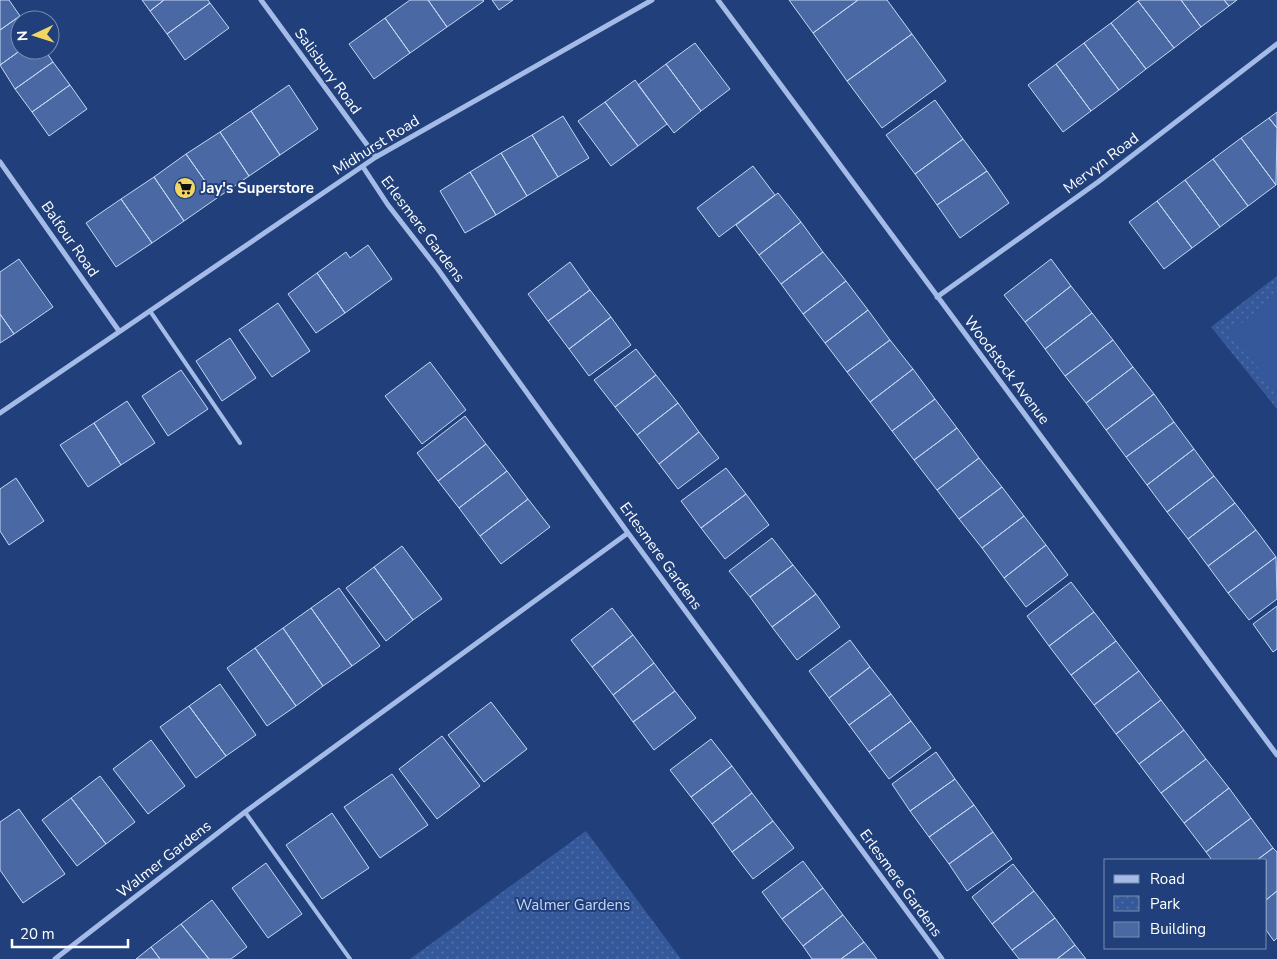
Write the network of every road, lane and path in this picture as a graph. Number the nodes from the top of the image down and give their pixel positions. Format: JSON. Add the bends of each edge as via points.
{"nodes":[{"id":1,"x":262,"y":0,"type":"edge"},
{"id":2,"x":652,"y":0,"type":"edge"},
{"id":3,"x":718,"y":0,"type":"edge"},
{"id":4,"x":1277,"y":44,"type":"edge"},
{"id":5,"x":376,"y":157,"type":"junction"},
{"id":6,"x":0,"y":162,"type":"edge"},
{"id":7,"x":363,"y":167,"type":"junction"},
{"id":8,"x":937,"y":297,"type":"junction"},
{"id":9,"x":149,"y":310,"type":"junction"},
{"id":10,"x":119,"y":331,"type":"junction"},
{"id":11,"x":0,"y":414,"type":"edge"},
{"id":12,"x":240,"y":443,"type":"dead end"},
{"id":13,"x":628,"y":533,"type":"junction"},
{"id":14,"x":1277,"y":755,"type":"edge"},
{"id":15,"x":245,"y":812,"type":"junction"},
{"id":16,"x":55,"y":959,"type":"edge"},
{"id":17,"x":350,"y":959,"type":"edge"},
{"id":18,"x":942,"y":959,"type":"edge"}],
"edges":[{"from":1,"to":5,"type":"street","name":"Salisbury Road"},
{"from":2,"to":5,"type":"street","name":"Midhurst Road"},
{"from":3,"to":8,"type":"street","name":"Woodstock Avenue"},
{"from":4,"to":8,"type":"street","name":"Mervyn Road","via":[[1098,182]]},
{"from":5,"to":7,"type":"street","name":"Midhurst Road"},
{"from":6,"to":10,"type":"street","name":"Balfour Road"},
{"from":7,"to":9,"type":"street","name":"Midhurst Road"},
{"from":7,"to":13,"type":"street","name":"Erlesmere Gardens"},
{"from":8,"to":14,"type":"street","name":"Woodstock Avenue"},
{"from":9,"to":10,"type":"street","name":"Midhurst Road"},
{"from":9,"to":12,"type":"lane"},
{"from":10,"to":11,"type":"street","name":"Midhurst Road"},
{"from":13,"to":15,"type":"street","name":"Walmer Gardens"},
{"from":13,"to":18,"type":"street","name":"Erlesmere Gardens"},
{"from":15,"to":16,"type":"street","name":"Walmer Gardens"},
{"from":15,"to":17,"type":"lane"}]}
